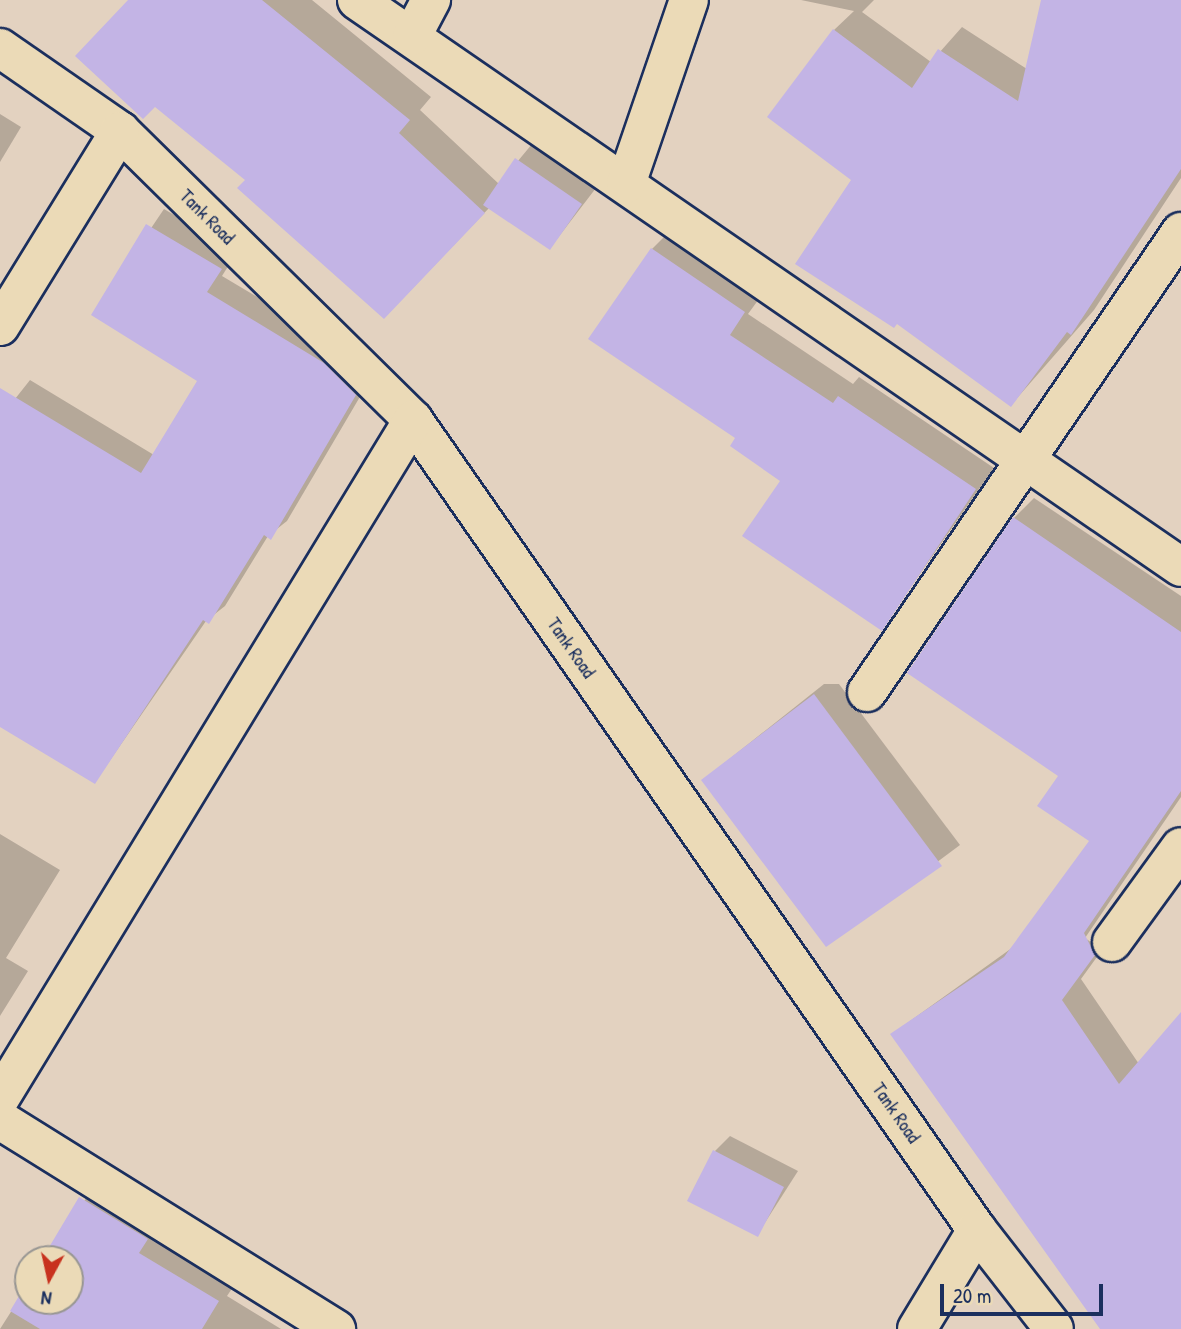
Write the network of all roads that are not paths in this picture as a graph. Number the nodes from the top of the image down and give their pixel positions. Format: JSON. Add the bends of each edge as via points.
{"nodes":[{"id":1,"x":357,"y":0,"type":"edge"},
{"id":2,"x":431,"y":0,"type":"edge"},
{"id":3,"x":689,"y":0,"type":"edge"},
{"id":4,"x":412,"y":36,"type":"junction"},
{"id":5,"x":0,"y":48,"type":"edge"},
{"id":6,"x":120,"y":131,"type":"junction"},
{"id":7,"x":626,"y":184,"type":"junction"},
{"id":8,"x":1181,"y":232,"type":"edge"},
{"id":9,"x":0,"y":326,"type":"edge"},
{"id":10,"x":412,"y":420,"type":"junction"},
{"id":11,"x":1023,"y":457,"type":"junction"},
{"id":12,"x":1181,"y":566,"type":"edge"},
{"id":13,"x":867,"y":692,"type":"dead end"},
{"id":14,"x":1181,"y":847,"type":"edge"},
{"id":15,"x":1112,"y":942,"type":"dead end"},
{"id":16,"x":0,"y":1098,"type":"edge"},
{"id":17,"x":0,"y":1120,"type":"edge"},
{"id":18,"x":977,"y":1230,"type":"junction"},
{"id":19,"x":336,"y":1329,"type":"edge"},
{"id":20,"x":917,"y":1329,"type":"edge"},
{"id":21,"x":1054,"y":1329,"type":"edge"}],
"edges":[{"from":1,"to":4,"type":"street"},
{"from":2,"to":4,"type":"street"},
{"from":3,"to":7,"type":"street"},
{"from":4,"to":7,"type":"street"},
{"from":5,"to":6,"type":"street","name":"Tank Road"},
{"from":6,"to":9,"type":"street"},
{"from":6,"to":10,"type":"street","name":"Tank Road"},
{"from":7,"to":11,"type":"street"},
{"from":8,"to":11,"type":"street"},
{"from":10,"to":16,"type":"street"},
{"from":10,"to":18,"type":"street","name":"Tank Road"},
{"from":11,"to":12,"type":"street"},
{"from":11,"to":13,"type":"street"},
{"from":14,"to":15,"type":"street"},
{"from":17,"to":19,"type":"street"},
{"from":18,"to":20,"type":"street"},
{"from":18,"to":21,"type":"street","name":"Tank Road"}]}
